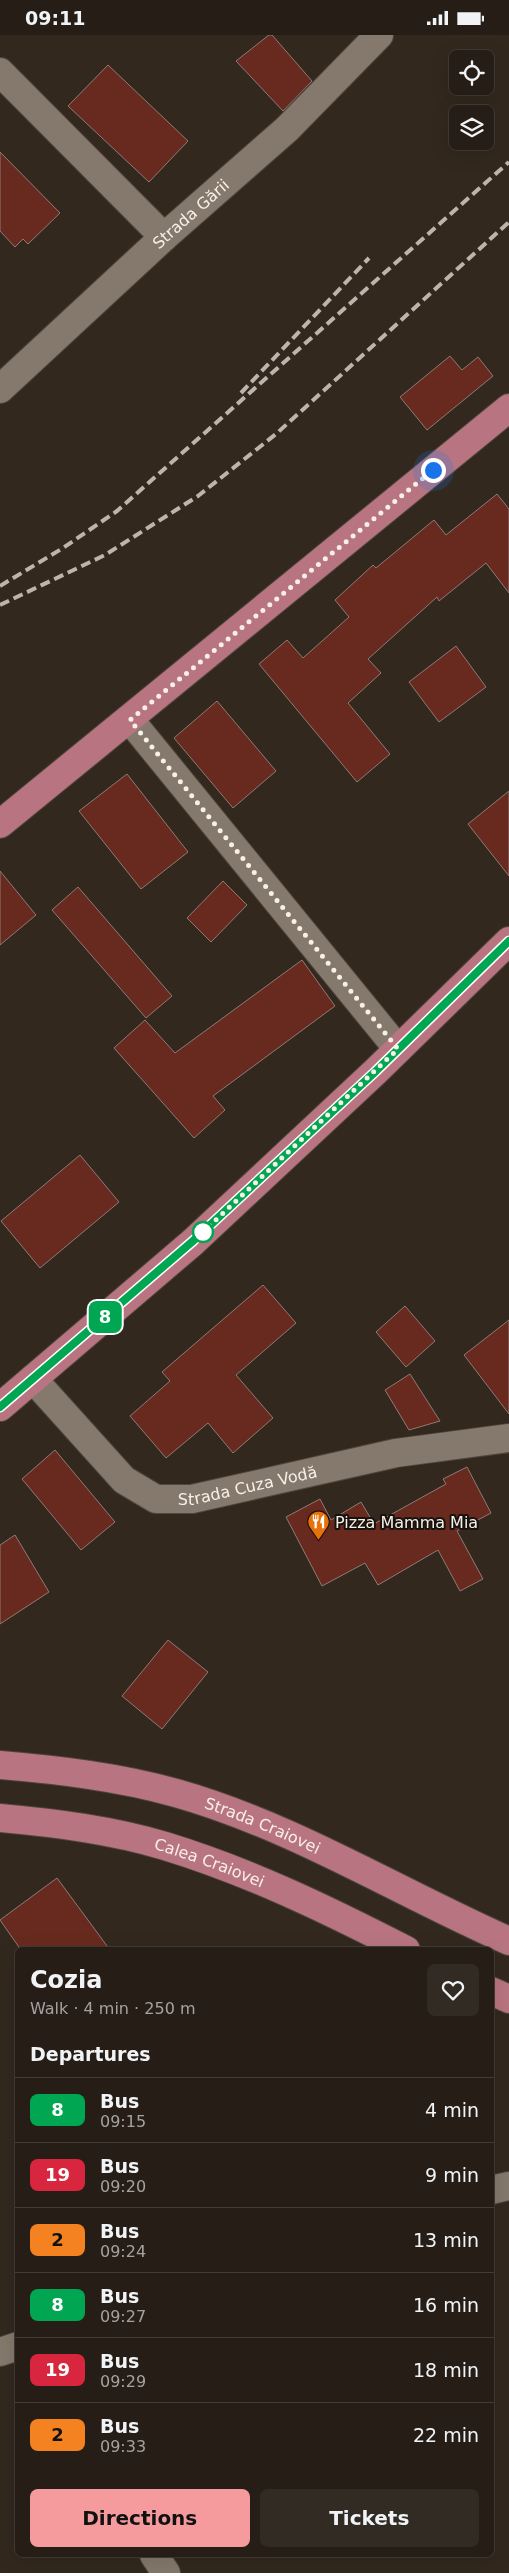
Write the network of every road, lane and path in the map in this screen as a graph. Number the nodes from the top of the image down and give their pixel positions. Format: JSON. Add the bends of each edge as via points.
{"nodes":[{"id":1,"x":379,"y":35,"type":"edge"},
{"id":2,"x":0,"y":72,"type":"edge"},
{"id":3,"x":164,"y":237,"type":"junction"},
{"id":4,"x":0,"y":389,"type":"edge"},
{"id":5,"x":509,"y":408,"type":"edge"},
{"id":6,"x":130,"y":720,"type":"junction"},
{"id":7,"x":0,"y":824,"type":"edge"},
{"id":8,"x":509,"y":941,"type":"edge"},
{"id":9,"x":398,"y":1049,"type":"junction"},
{"id":10,"x":33,"y":1379,"type":"junction"},
{"id":11,"x":0,"y":1407,"type":"edge"},
{"id":12,"x":509,"y":1438,"type":"edge"},
{"id":13,"x":0,"y":1765,"type":"edge"},
{"id":14,"x":0,"y":1818,"type":"edge"},
{"id":15,"x":509,"y":1941,"type":"edge"},
{"id":16,"x":400,"y":1947,"type":"edge"},
{"id":17,"x":494,"y":1992,"type":"edge"},
{"id":18,"x":509,"y":1999,"type":"edge"},
{"id":19,"x":509,"y":2186,"type":"edge"},
{"id":20,"x":494,"y":2190,"type":"edge"},
{"id":21,"x":155,"y":2557,"type":"edge"},
{"id":22,"x":166,"y":2573,"type":"edge"}],
"edges":[{"from":1,"to":3,"type":"street","name":"Strada Gării","via":[[288,129]]},
{"from":2,"to":3,"type":"street"},
{"from":3,"to":4,"type":"street","name":"Strada Gării"},
{"from":5,"to":6,"type":"main road"},
{"from":6,"to":7,"type":"main road"},
{"from":6,"to":9,"type":"street"},
{"from":8,"to":9,"type":"main road"},
{"from":9,"to":10,"type":"main road","via":[[193,1241]]},
{"from":10,"to":11,"type":"main road"},
{"from":10,"to":12,"type":"street","name":"Strada Cuza Vodă","via":[[124,1480],[156,1499],[192,1499],[396,1453]]},
{"from":13,"to":15,"type":"main road","name":"Strada Craiovei","via":[[123,1781],[195,1800],[304,1841]]},
{"from":14,"to":16,"type":"main road","name":"Calea Craiovei","via":[[102,1832],[231,1868],[318,1905]]},
{"from":17,"to":18,"type":"main road"},
{"from":19,"to":20,"type":"street"},
{"from":21,"to":22,"type":"street"}]}
